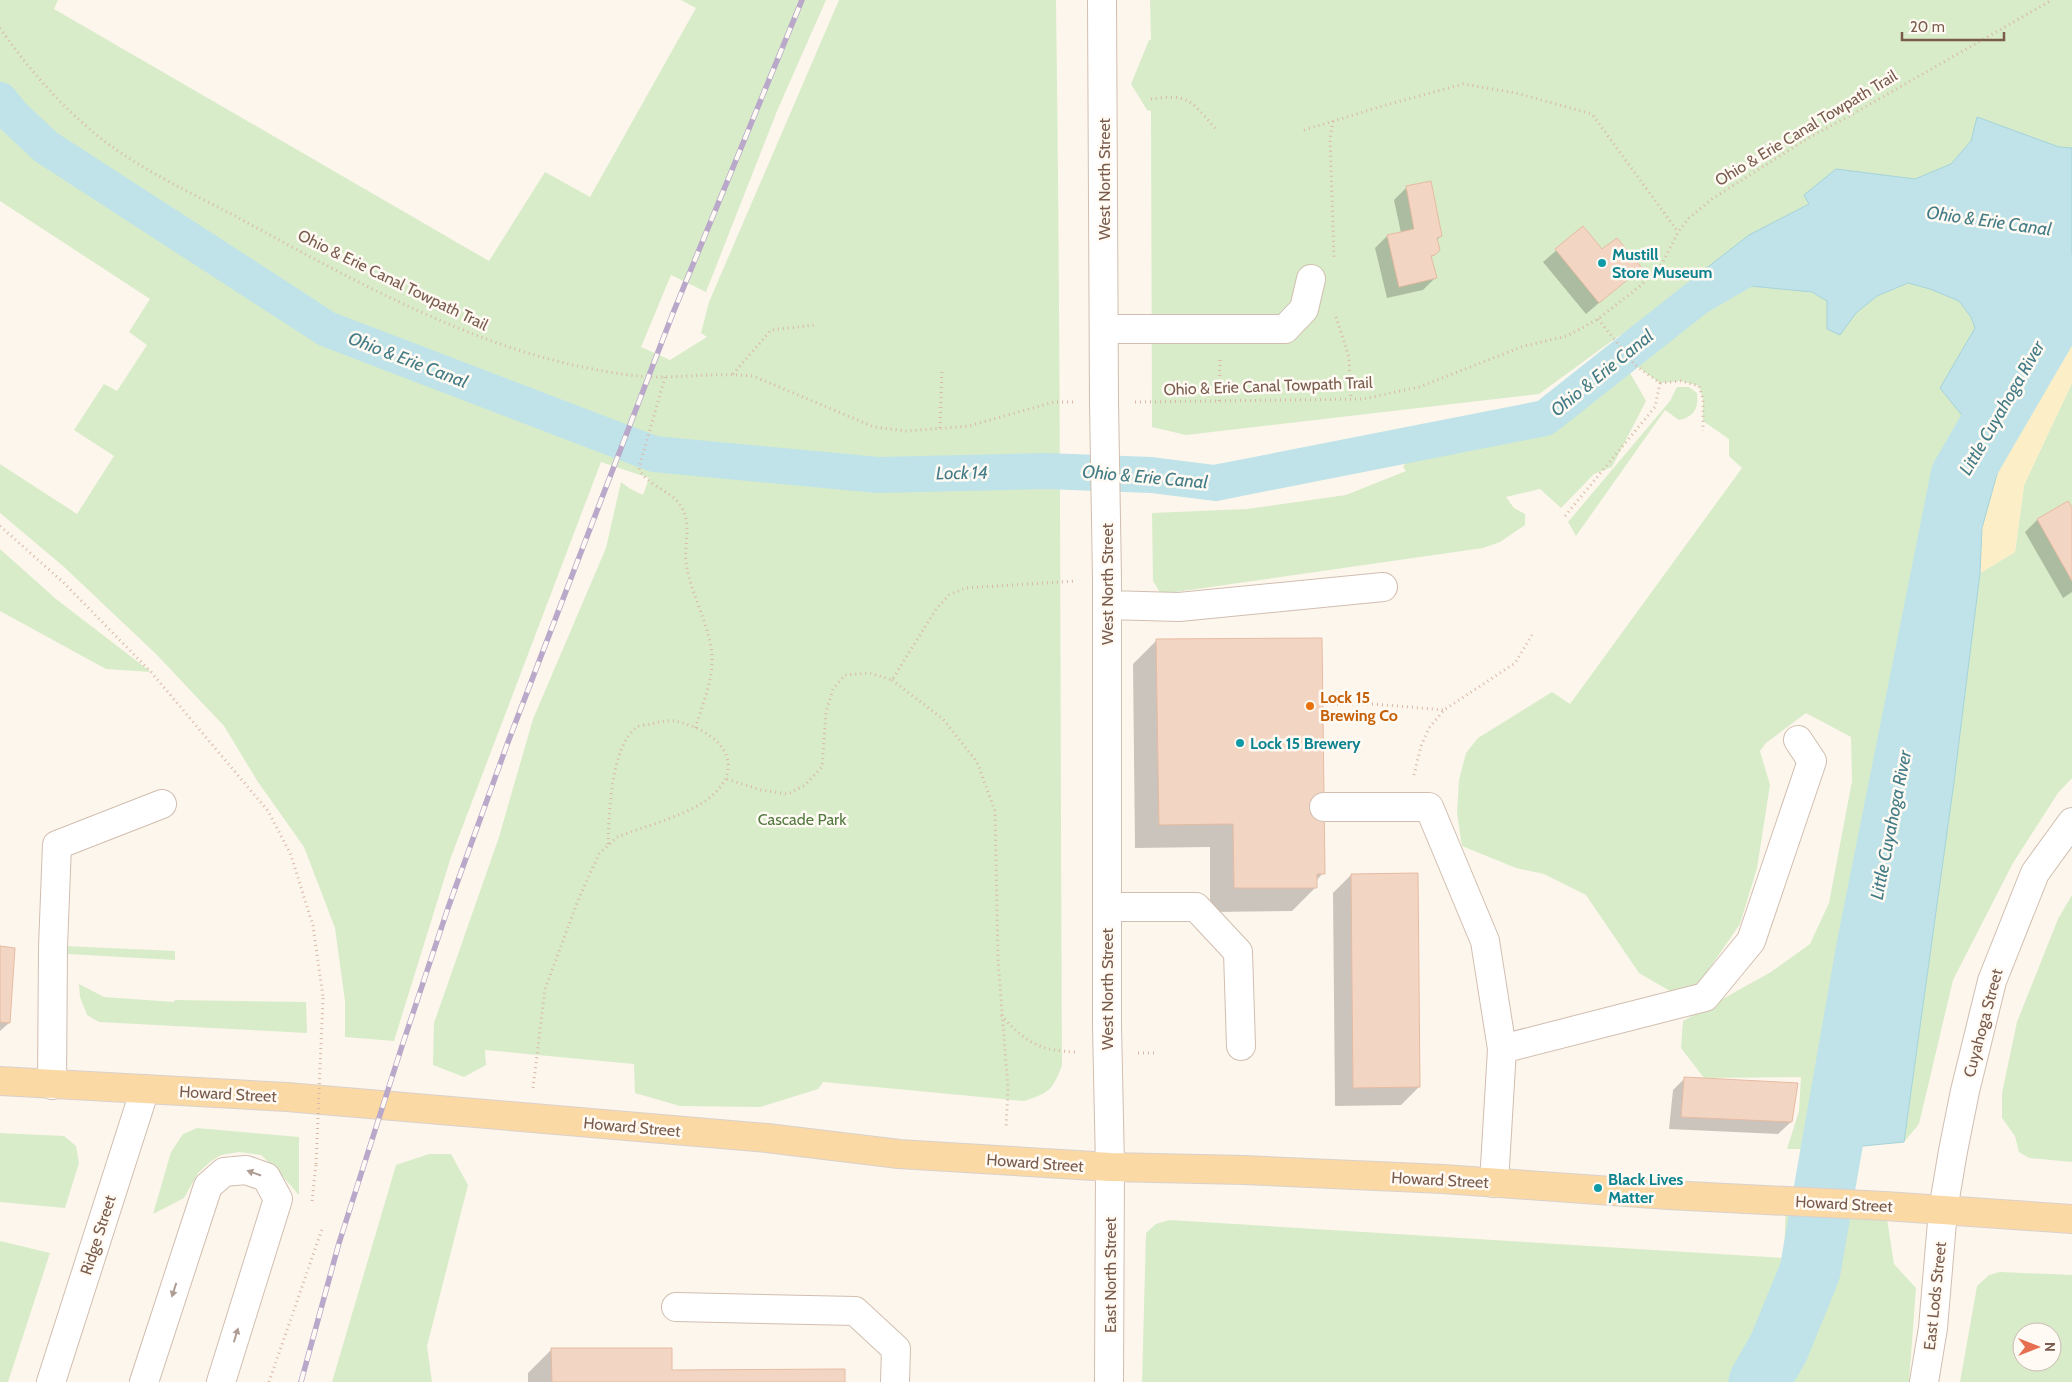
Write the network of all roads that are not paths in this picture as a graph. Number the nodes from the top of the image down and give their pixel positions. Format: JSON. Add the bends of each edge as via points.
{"nodes":[{"id":1,"x":1102,"y":0,"type":"edge"},
{"id":2,"x":1311,"y":279,"type":"dead end"},
{"id":3,"x":1104,"y":329,"type":"junction"},
{"id":4,"x":1383,"y":587,"type":"dead end"},
{"id":5,"x":1107,"y":592,"type":"junction"},
{"id":6,"x":1798,"y":740,"type":"dead end"},
{"id":7,"x":162,"y":804,"type":"dead end"},
{"id":8,"x":1324,"y":807,"type":"dead end"},
{"id":9,"x":2072,"y":822,"type":"edge"},
{"id":10,"x":1107,"y":907,"type":"junction"},
{"id":11,"x":1241,"y":1046,"type":"dead end"},
{"id":12,"x":1502,"y":1049,"type":"junction"},
{"id":13,"x":0,"y":1081,"type":"edge"},
{"id":14,"x":52,"y":1085,"type":"junction"},
{"id":15,"x":145,"y":1089,"type":"junction"},
{"id":16,"x":1110,"y":1167,"type":"junction"},
{"id":17,"x":1494,"y":1183,"type":"junction"},
{"id":18,"x":1943,"y":1210,"type":"junction"},
{"id":19,"x":2072,"y":1219,"type":"edge"},
{"id":20,"x":676,"y":1307,"type":"dead end"},
{"id":21,"x":51,"y":1382,"type":"edge"},
{"id":22,"x":144,"y":1382,"type":"edge"},
{"id":23,"x":221,"y":1382,"type":"edge"},
{"id":24,"x":896,"y":1382,"type":"edge"},
{"id":25,"x":1109,"y":1382,"type":"edge"},
{"id":26,"x":1924,"y":1382,"type":"edge"}],
"edges":[{"from":1,"to":3,"type":"street","name":"West North Street"},
{"from":2,"to":3,"type":"street","via":[[1304,309],[1285,329]]},
{"from":3,"to":5,"type":"street","name":"West North Street"},
{"from":4,"to":5,"type":"street","via":[[1178,606]]},
{"from":5,"to":10,"type":"street","name":"West North Street"},
{"from":6,"to":12,"type":"street","via":[[1812,762],[1752,941],[1705,996]]},
{"from":7,"to":14,"type":"street","via":[[57,845]]},
{"from":8,"to":12,"type":"street","via":[[1429,807],[1485,941]]},
{"from":9,"to":18,"type":"street","name":"Cuyahoga Street","via":[[2035,873],[1992,982],[1965,1091]]},
{"from":10,"to":11,"type":"street","via":[[1196,907],[1238,952]]},
{"from":10,"to":16,"type":"street","name":"West North Street"},
{"from":12,"to":17,"type":"street"},
{"from":13,"to":14,"type":"main road","name":"Howard Street"},
{"from":14,"to":15,"type":"main road","name":"Howard Street"},
{"from":15,"to":16,"type":"main road","name":"Howard Street","via":[[288,1097],[766,1138],[899,1154]]},
{"from":15,"to":21,"type":"street","name":"Ridge Street"},
{"from":16,"to":17,"type":"main road","name":"Howard Street"},
{"from":16,"to":25,"type":"street","name":"East North Street"},
{"from":17,"to":18,"type":"main road","name":"Howard Street"},
{"from":18,"to":19,"type":"main road","name":"Howard Street"},
{"from":18,"to":26,"type":"street","name":"East Lods Street","via":[[1933,1328]]},
{"from":20,"to":24,"type":"street","via":[[855,1311],[896,1349]]},
{"from":23,"to":22,"type":"street","one_way":true,"via":[[278,1199],[266,1177],[246,1170],[224,1172],[208,1186]]}]}
